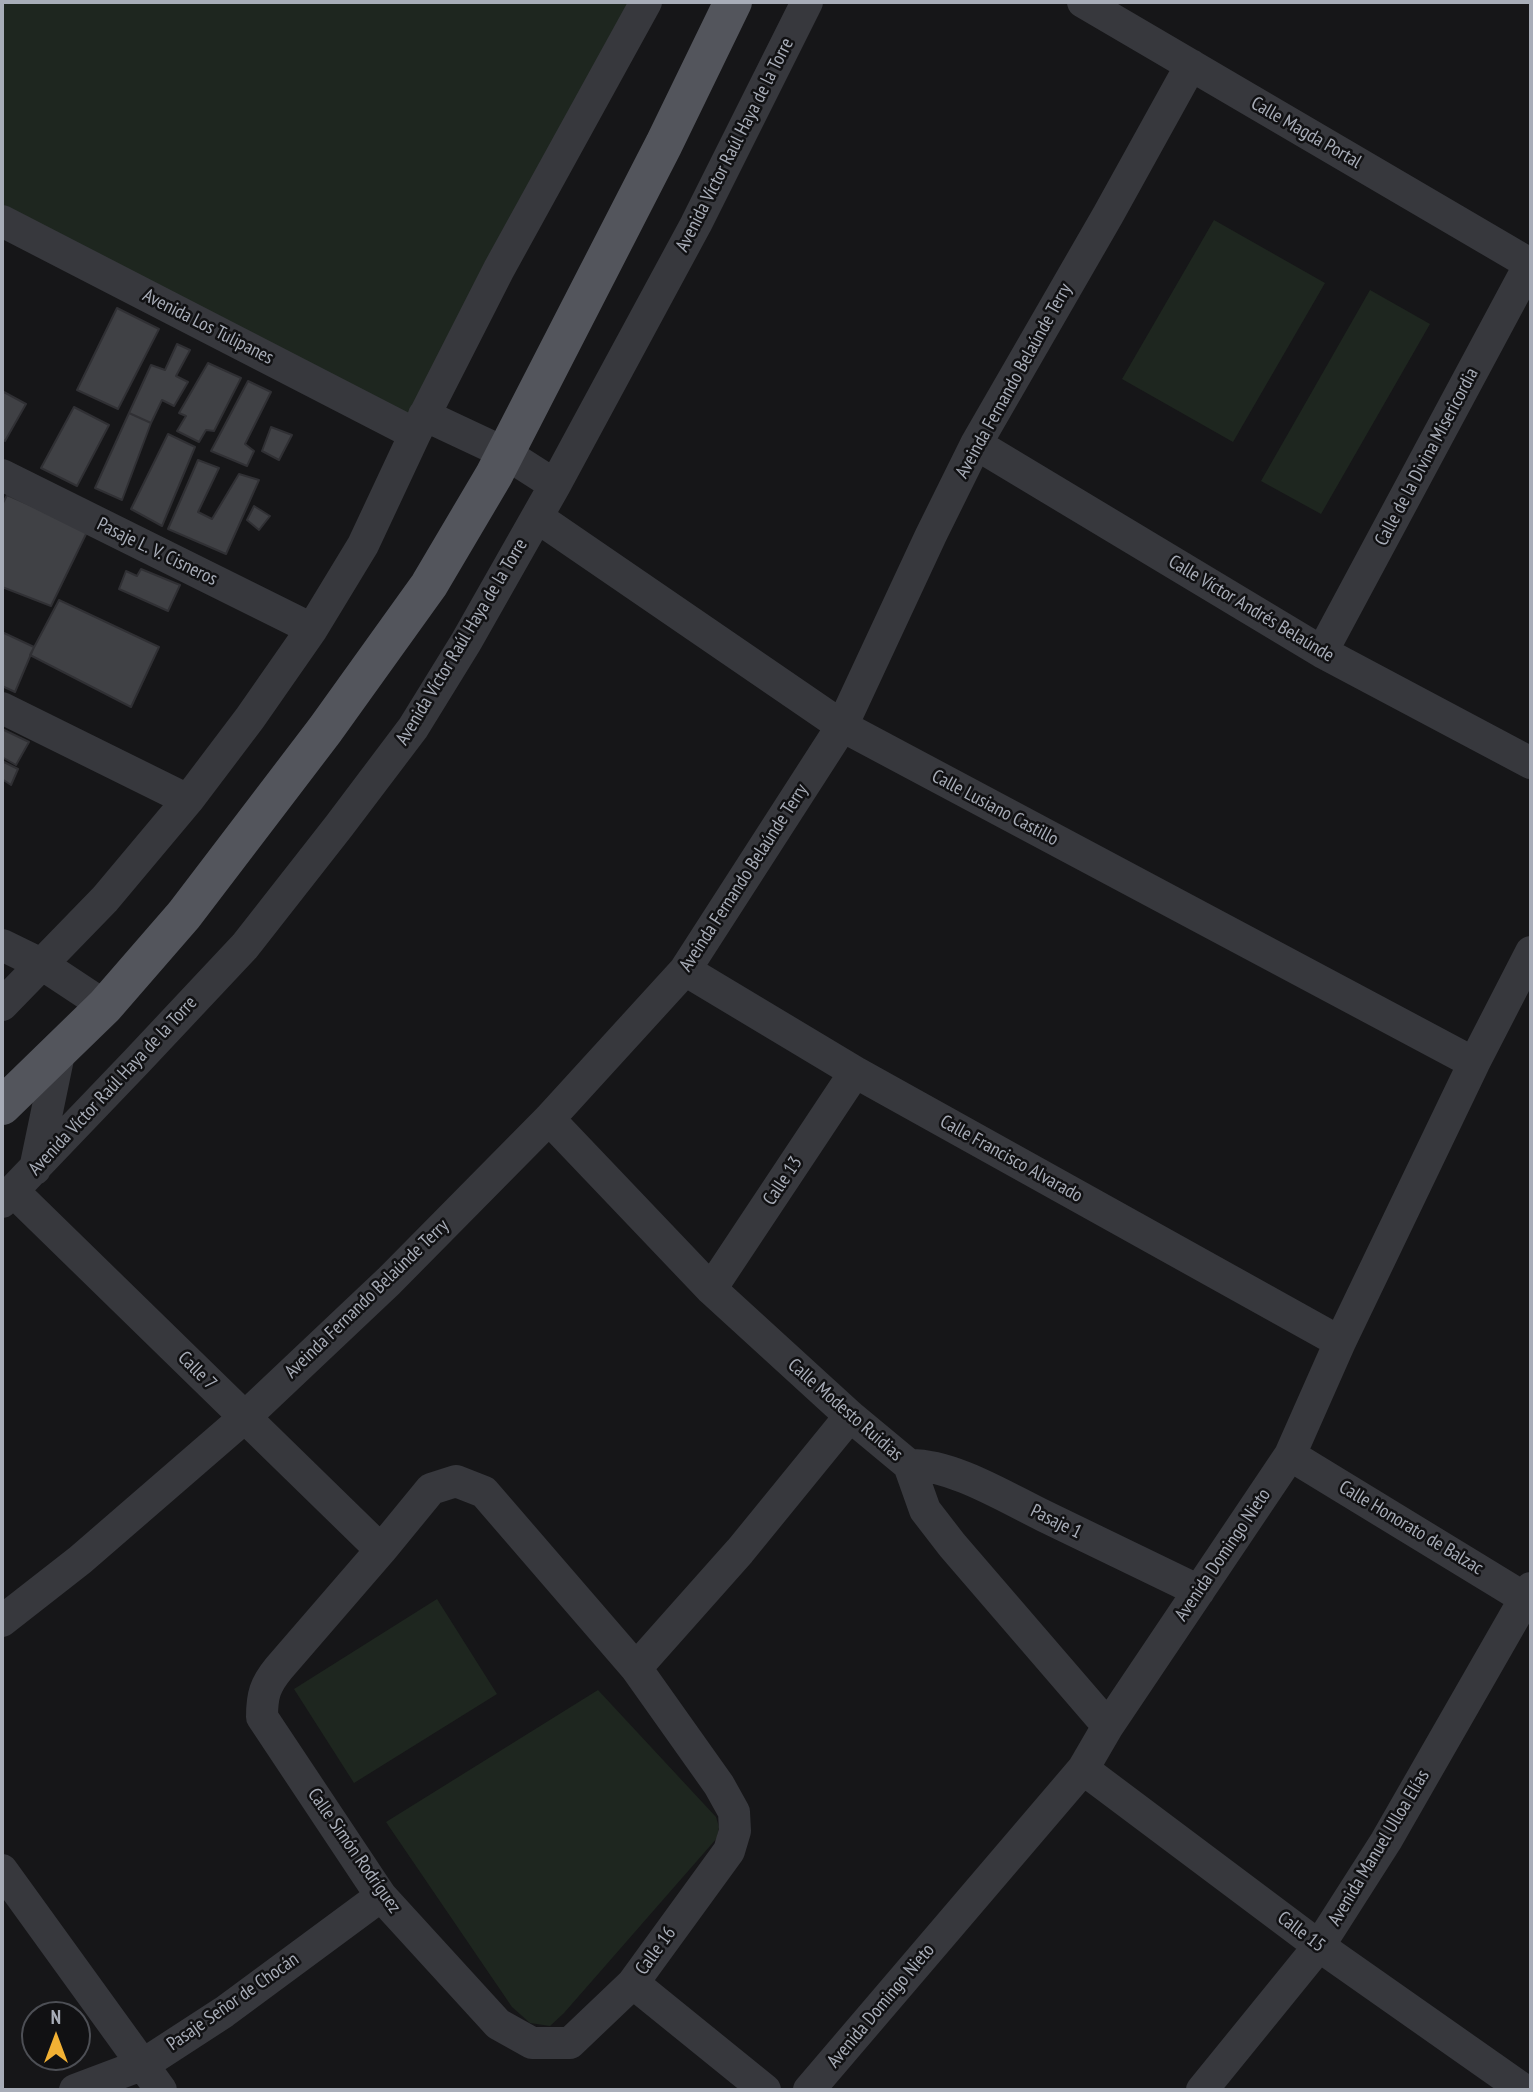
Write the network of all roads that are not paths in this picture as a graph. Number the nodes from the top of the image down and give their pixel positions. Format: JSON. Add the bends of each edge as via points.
{"nodes":[{"id":1,"x":646,"y":2,"type":"edge"},
{"id":2,"x":733,"y":2,"type":"edge"},
{"id":3,"x":807,"y":2,"type":"edge"},
{"id":4,"x":1083,"y":2,"type":"edge"},
{"id":5,"x":1191,"y":65,"type":"junction"},
{"id":6,"x":2,"y":221,"type":"edge"},
{"id":7,"x":1531,"y":263,"type":"edge"},
{"id":8,"x":419,"y":425,"type":"junction"},
{"id":9,"x":976,"y":444,"type":"junction"},
{"id":10,"x":505,"y":453,"type":"junction"},
{"id":11,"x":2,"y":475,"type":"edge"},
{"id":12,"x":555,"y":485,"type":"junction"},
{"id":13,"x":537,"y":517,"type":"junction"},
{"id":14,"x":312,"y":629,"type":"junction"},
{"id":15,"x":1322,"y":652,"type":"junction"},
{"id":16,"x":2,"y":708,"type":"edge"},
{"id":17,"x":842,"y":726,"type":"junction"},
{"id":18,"x":1531,"y":763,"type":"edge"},
{"id":19,"x":188,"y":800,"type":"junction"},
{"id":20,"x":2,"y":945,"type":"edge"},
{"id":21,"x":1531,"y":952,"type":"edge"},
{"id":22,"x":43,"y":965,"type":"junction"},
{"id":23,"x":685,"y":970,"type":"junction"},
{"id":24,"x":2,"y":1005,"type":"edge"},
{"id":25,"x":104,"y":1006,"type":"junction"},
{"id":26,"x":60,"y":1049,"type":"junction"},
{"id":27,"x":1474,"y":1063,"type":"junction"},
{"id":28,"x":855,"y":1072,"type":"junction"},
{"id":29,"x":2,"y":1106,"type":"edge"},
{"id":30,"x":549,"y":1119,"type":"junction"},
{"id":31,"x":35,"y":1169,"type":"junction"},
{"id":32,"x":8,"y":1197,"type":"edge"},
{"id":33,"x":711,"y":1289,"type":"junction"},
{"id":34,"x":1340,"y":1342,"type":"junction"},
{"id":35,"x":850,"y":1416,"type":"junction"},
{"id":36,"x":244,"y":1418,"type":"junction"},
{"id":37,"x":1290,"y":1455,"type":"junction"},
{"id":38,"x":909,"y":1465,"type":"junction"},
{"id":39,"x":381,"y":1550,"type":"junction"},
{"id":40,"x":1199,"y":1591,"type":"junction"},
{"id":41,"x":1529,"y":1596,"type":"edge"},
{"id":42,"x":2,"y":1621,"type":"edge"},
{"id":43,"x":636,"y":1668,"type":"junction"},
{"id":44,"x":1108,"y":1726,"type":"junction"},
{"id":45,"x":1083,"y":1769,"type":"junction"},
{"id":46,"x":2,"y":1870,"type":"edge"},
{"id":47,"x":381,"y":1896,"type":"junction"},
{"id":48,"x":1319,"y":1946,"type":"junction"},
{"id":49,"x":632,"y":1983,"type":"junction"},
{"id":50,"x":532,"y":2043,"type":"joint"},
{"id":51,"x":144,"y":2064,"type":"junction"},
{"id":52,"x":75,"y":2090,"type":"edge"},
{"id":53,"x":161,"y":2090,"type":"edge"},
{"id":54,"x":765,"y":2090,"type":"edge"},
{"id":55,"x":808,"y":2090,"type":"edge"},
{"id":56,"x":1202,"y":2090,"type":"edge"},
{"id":57,"x":1524,"y":2090,"type":"edge"}],
"edges":[{"from":1,"to":8,"type":"street"},
{"from":2,"to":10,"type":"main road"},
{"from":3,"to":12,"type":"street","name":"Avenida Víctor Raúl Haya de la Torre","via":[[696,224]]},
{"from":4,"to":5,"type":"street","name":"Calle Magda Portal"},
{"from":5,"to":7,"type":"street","name":"Calle Magda Portal"},
{"from":5,"to":9,"type":"street","name":"Aveinda Fernando Belaúnde Terry"},
{"from":6,"to":8,"type":"street","name":"Avenida Los Tulipanes"},
{"from":7,"to":15,"type":"street","name":"Calle de la Divina Misericordia"},
{"from":8,"to":10,"type":"street","name":"Avenida Los Tulipanes"},
{"from":8,"to":14,"type":"street","via":[[363,545]]},
{"from":9,"to":15,"type":"street","name":"Calle Víctor Andrés Belaúnde"},
{"from":9,"to":17,"type":"street","name":"Aveinda Fernando Belaúnde Terry"},
{"from":10,"to":12,"type":"street","name":"Avenida Los Tulipanes"},
{"from":10,"to":25,"type":"main road","via":[[429,585],[376,661],[184,915]]},
{"from":11,"to":14,"type":"street","name":"Pasaje L. V. Cisneros"},
{"from":12,"to":13,"type":"street","name":"Avenida Víctor Raúl Haya de la Torre"},
{"from":13,"to":17,"type":"street","name":"Calle Lusiano Castillo"},
{"from":13,"to":31,"type":"street","name":"Avenida Víctor Raúl Haya de la Torre","via":[[413,728],[339,826],[245,946]]},
{"from":14,"to":19,"type":"street"},
{"from":15,"to":18,"type":"street","name":"Calle Víctor Andrés Belaúnde"},
{"from":16,"to":19,"type":"street"},
{"from":17,"to":23,"type":"street","name":"Aveinda Fernando Belaúnde Terry"},
{"from":17,"to":27,"type":"street","name":"Calle Lusiano Castillo"},
{"from":19,"to":22,"type":"street"},
{"from":20,"to":22,"type":"street"},
{"from":21,"to":27,"type":"street","name":"Avenida Domingo Nieto"},
{"from":22,"to":24,"type":"street"},
{"from":22,"to":25,"type":"street"},
{"from":23,"to":28,"type":"street","name":"Calle Francisco Alvarado"},
{"from":23,"to":30,"type":"street","name":"Aveinda Fernando Belaúnde Terry"},
{"from":25,"to":26,"type":"main road"},
{"from":26,"to":29,"type":"main road"},
{"from":26,"to":31,"type":"street"},
{"from":27,"to":34,"type":"street","name":"Avenida Domingo Nieto"},
{"from":28,"to":33,"type":"street","name":"Calle 13"},
{"from":28,"to":34,"type":"street","name":"Calle Francisco Alvarado"},
{"from":30,"to":33,"type":"street","name":"Calle Modesto Ruidias"},
{"from":30,"to":36,"type":"street","name":"Aveinda Fernando Belaúnde Terry","via":[[389,1282]]},
{"from":31,"to":32,"type":"street","name":"Avenida Víctor Raúl Haya de la Torre"},
{"from":32,"to":36,"type":"street","name":"Calle 7"},
{"from":33,"to":35,"type":"street","name":"Calle Modesto Ruidias"},
{"from":34,"to":37,"type":"street","name":"Avenida Domingo Nieto"},
{"from":35,"to":38,"type":"street","name":"Calle Modesto Ruidias"},
{"from":35,"to":43,"type":"street","via":[[740,1551]]},
{"from":36,"to":39,"type":"street","name":"Calle 7"},
{"from":36,"to":42,"type":"street","name":"Aveinda Fernando Belaúnde Terry"},
{"from":37,"to":40,"type":"street","name":"Avenida Domingo Nieto"},
{"from":37,"to":41,"type":"street","name":"Calle Honorato de Balzac"},
{"from":38,"to":40,"type":"street","name":"Pasaje 1","via":[[954,1474]]},
{"from":38,"to":44,"type":"street","name":"Calle Modesto Ruidias","via":[[925,1510]]},
{"from":39,"to":43,"type":"street","via":[[432,1489],[456,1481],[484,1492]]},
{"from":39,"to":47,"type":"street","name":"Calle Simón Rodríguez","via":[[279,1668],[262,1699],[262,1717]]},
{"from":40,"to":44,"type":"street","name":"Avenida Domingo Nieto"},
{"from":41,"to":48,"type":"street","name":"Avenida Manuel Ulloa Elías"},
{"from":43,"to":49,"type":"street","name":"Calle 16","via":[[719,1784],[734,1812],[736,1831],[729,1851]]},
{"from":44,"to":45,"type":"street","name":"Avenida Domingo Nieto"},
{"from":45,"to":48,"type":"street","name":"Calle 15"},
{"from":45,"to":55,"type":"street","name":"Avenida Domingo Nieto"},
{"from":46,"to":51,"type":"street"},
{"from":47,"to":50,"type":"street","name":"Calle Simón Rodríguez","via":[[498,2024]]},
{"from":47,"to":51,"type":"street","name":"Pasaje Señor de Chocán","via":[[224,2012]]},
{"from":48,"to":56,"type":"street","name":"Avenida Manuel Ulloa Elías"},
{"from":48,"to":57,"type":"street","name":"Calle 15"},
{"from":49,"to":50,"type":"street","name":"Calle 16","via":[[570,2043]]},
{"from":49,"to":54,"type":"street"},
{"from":51,"to":52,"type":"street","name":"Pasaje Señor de Chocán"},
{"from":51,"to":53,"type":"street"}]}
